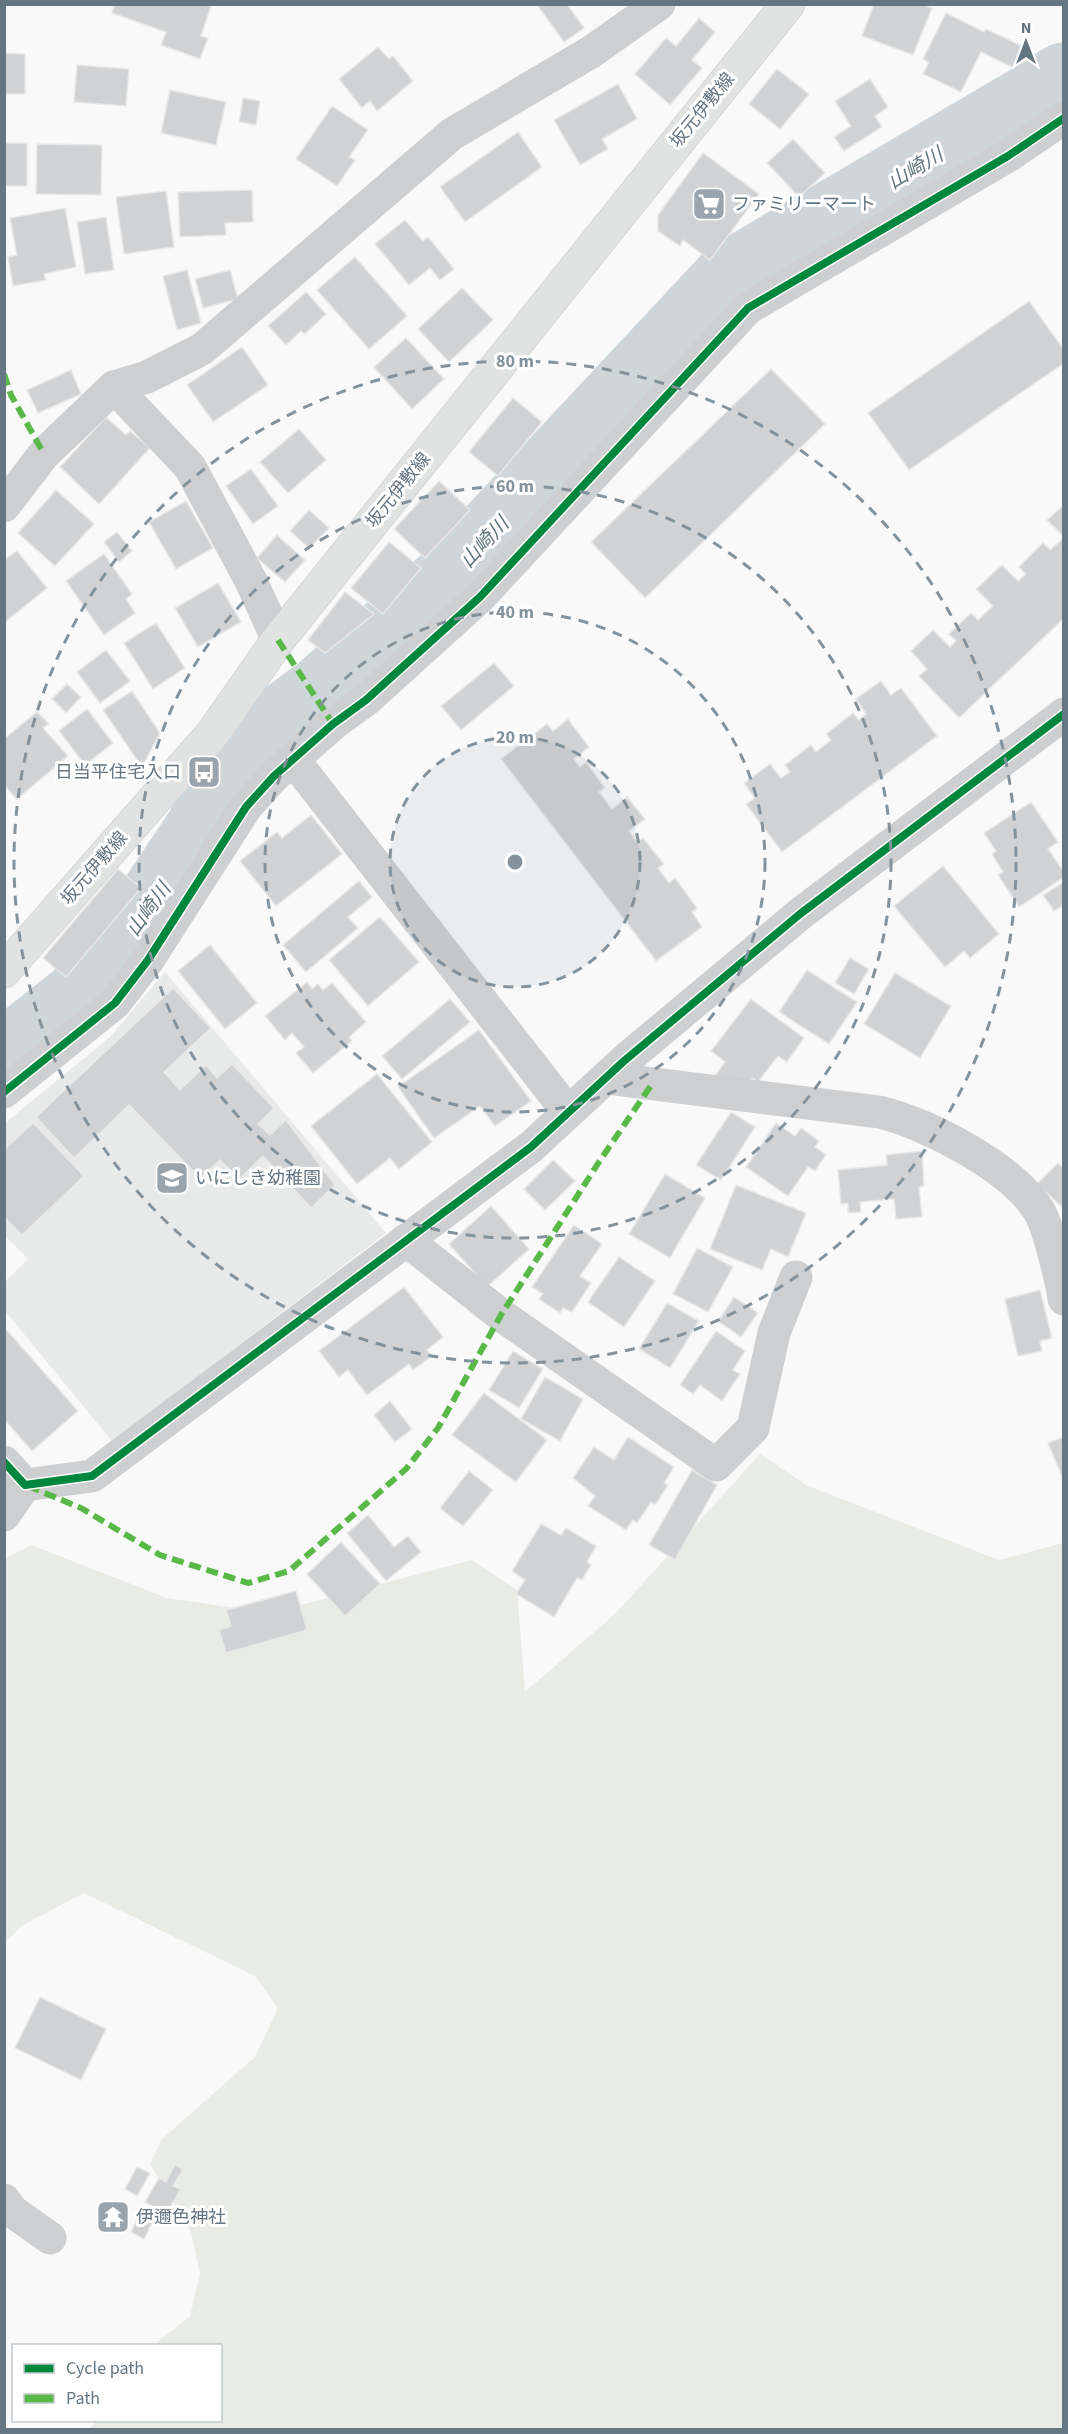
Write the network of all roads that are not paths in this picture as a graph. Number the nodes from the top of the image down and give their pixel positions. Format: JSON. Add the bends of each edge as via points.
{"nodes":[{"id":1,"x":659,"y":4,"type":"edge"},
{"id":2,"x":788,"y":4,"type":"edge"},
{"id":3,"x":1064,"y":118,"type":"edge"},
{"id":4,"x":114,"y":387,"type":"junction"},
{"id":5,"x":4,"y":506,"type":"edge"},
{"id":6,"x":278,"y":640,"type":"junction"},
{"id":7,"x":1064,"y":714,"type":"edge"},
{"id":8,"x":293,"y":759,"type":"junction"},
{"id":9,"x":4,"y":970,"type":"edge"},
{"id":10,"x":606,"y":1078,"type":"junction"},
{"id":11,"x":4,"y":1092,"type":"edge"},
{"id":12,"x":568,"y":1113,"type":"junction"},
{"id":13,"x":406,"y":1240,"type":"junction"},
{"id":14,"x":796,"y":1277,"type":"dead end"},
{"id":15,"x":1064,"y":1299,"type":"edge"},
{"id":16,"x":15,"y":1474,"type":"edge"},
{"id":17,"x":4,"y":1515,"type":"edge"},
{"id":18,"x":4,"y":2200,"type":"edge"},
{"id":19,"x":50,"y":2238,"type":"dead end"}],
"edges":[{"from":1,"to":4,"type":"street","via":[[591,52],[452,134],[202,349],[147,377]]},
{"from":2,"to":6,"type":"main road","name":"坂元伊敷線"},
{"from":3,"to":8,"type":"street","via":[[1008,156],[748,308],[480,597],[366,700]]},
{"from":4,"to":5,"type":"street","via":[[44,453]]},
{"from":4,"to":6,"type":"street","via":[[190,467]]},
{"from":6,"to":9,"type":"main road","name":"坂元伊敷線","via":[[213,733]]},
{"from":7,"to":10,"type":"street","via":[[800,914]]},
{"from":8,"to":11,"type":"street","via":[[246,807],[148,960],[115,1004]]},
{"from":8,"to":12,"type":"street"},
{"from":10,"to":12,"type":"street"},
{"from":10,"to":15,"type":"street","via":[[903,1117],[1012,1180],[1040,1212]]},
{"from":12,"to":13,"type":"street","via":[[531,1146]]},
{"from":13,"to":14,"type":"street","via":[[508,1320],[716,1464],[753,1428],[774,1333]]},
{"from":13,"to":16,"type":"street","via":[[92,1476]]},
{"from":16,"to":17,"type":"street"},
{"from":18,"to":19,"type":"street","via":[[12,2211]]}]}
